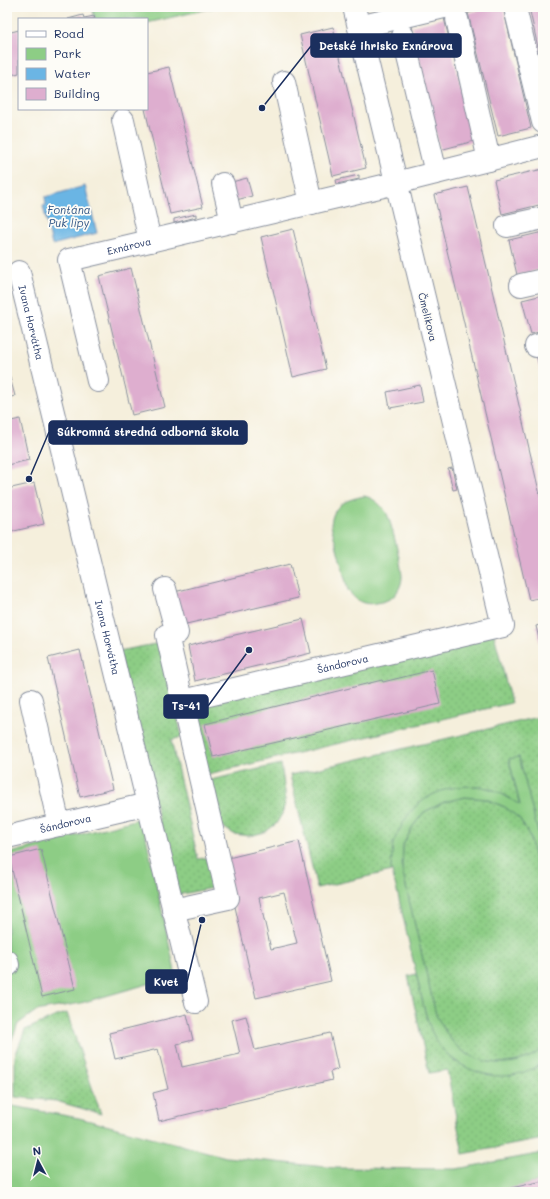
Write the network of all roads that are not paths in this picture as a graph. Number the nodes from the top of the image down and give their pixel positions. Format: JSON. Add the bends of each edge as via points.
{"nodes":[{"id":1,"x":515,"y":8,"type":"edge"},
{"id":2,"x":450,"y":13,"type":"edge"},
{"id":3,"x":356,"y":17,"type":"edge"},
{"id":4,"x":403,"y":36,"type":"dead end"},
{"id":5,"x":284,"y":82,"type":"dead end"},
{"id":6,"x":122,"y":120,"type":"dead end"},
{"id":7,"x":543,"y":122,"type":"edge"},
{"id":8,"x":543,"y":146,"type":"edge"},
{"id":9,"x":489,"y":160,"type":"junction"},
{"id":10,"x":436,"y":173,"type":"junction"},
{"id":11,"x":396,"y":183,"type":"junction"},
{"id":12,"x":223,"y":184,"type":"dead end"},
{"id":13,"x":311,"y":203,"type":"junction"},
{"id":14,"x":543,"y":218,"type":"edge"},
{"id":15,"x":232,"y":222,"type":"junction"},
{"id":16,"x":507,"y":226,"type":"dead end"},
{"id":17,"x":150,"y":241,"type":"junction"},
{"id":18,"x":19,"y":272,"type":"dead end"},
{"id":19,"x":543,"y":280,"type":"edge"},
{"id":20,"x":521,"y":284,"type":"dead end"},
{"id":21,"x":98,"y":381,"type":"dead end"},
{"id":22,"x":166,"y":589,"type":"dead end"},
{"id":23,"x":503,"y":626,"type":"joint"},
{"id":24,"x":31,"y":700,"type":"dead end"},
{"id":25,"x":182,"y":701,"type":"junction"},
{"id":26,"x":148,"y":804,"type":"junction"},
{"id":27,"x":59,"y":825,"type":"junction"},
{"id":28,"x":7,"y":837,"type":"edge"},
{"id":29,"x":173,"y":910,"type":"junction"},
{"id":30,"x":196,"y":1002,"type":"dead end"}],
"edges":[{"from":1,"to":7,"type":"street"},
{"from":2,"to":3,"type":"street"},
{"from":2,"to":9,"type":"street"},
{"from":3,"to":11,"type":"street","name":"Čmelíkova"},
{"from":4,"to":10,"type":"street"},
{"from":5,"to":13,"type":"street"},
{"from":6,"to":17,"type":"street"},
{"from":8,"to":9,"type":"street","name":"Exnárova"},
{"from":9,"to":10,"type":"street","name":"Exnárova"},
{"from":10,"to":11,"type":"street","name":"Exnárova"},
{"from":11,"to":13,"type":"street","name":"Exnárova"},
{"from":11,"to":23,"type":"street","name":"Čmelíkova"},
{"from":12,"to":15,"type":"street"},
{"from":13,"to":15,"type":"street","name":"Exnárova"},
{"from":14,"to":16,"type":"street"},
{"from":15,"to":17,"type":"street","name":"Exnárova"},
{"from":17,"to":21,"type":"street","name":"Exnárova","via":[[69,260]]},
{"from":18,"to":26,"type":"street","name":"Ivana Horvátha"},
{"from":19,"to":20,"type":"street"},
{"from":22,"to":25,"type":"street","via":[[176,633],[167,636]]},
{"from":23,"to":25,"type":"street","name":"Šándorova"},
{"from":24,"to":27,"type":"street"},
{"from":25,"to":29,"type":"street","via":[[228,898]]},
{"from":26,"to":27,"type":"street","name":"Šándorova"},
{"from":26,"to":29,"type":"street","name":"Ivana Horvátha"},
{"from":27,"to":28,"type":"street","name":"Šándorova"},
{"from":29,"to":30,"type":"street","name":"Ivana Horvátha"}]}
